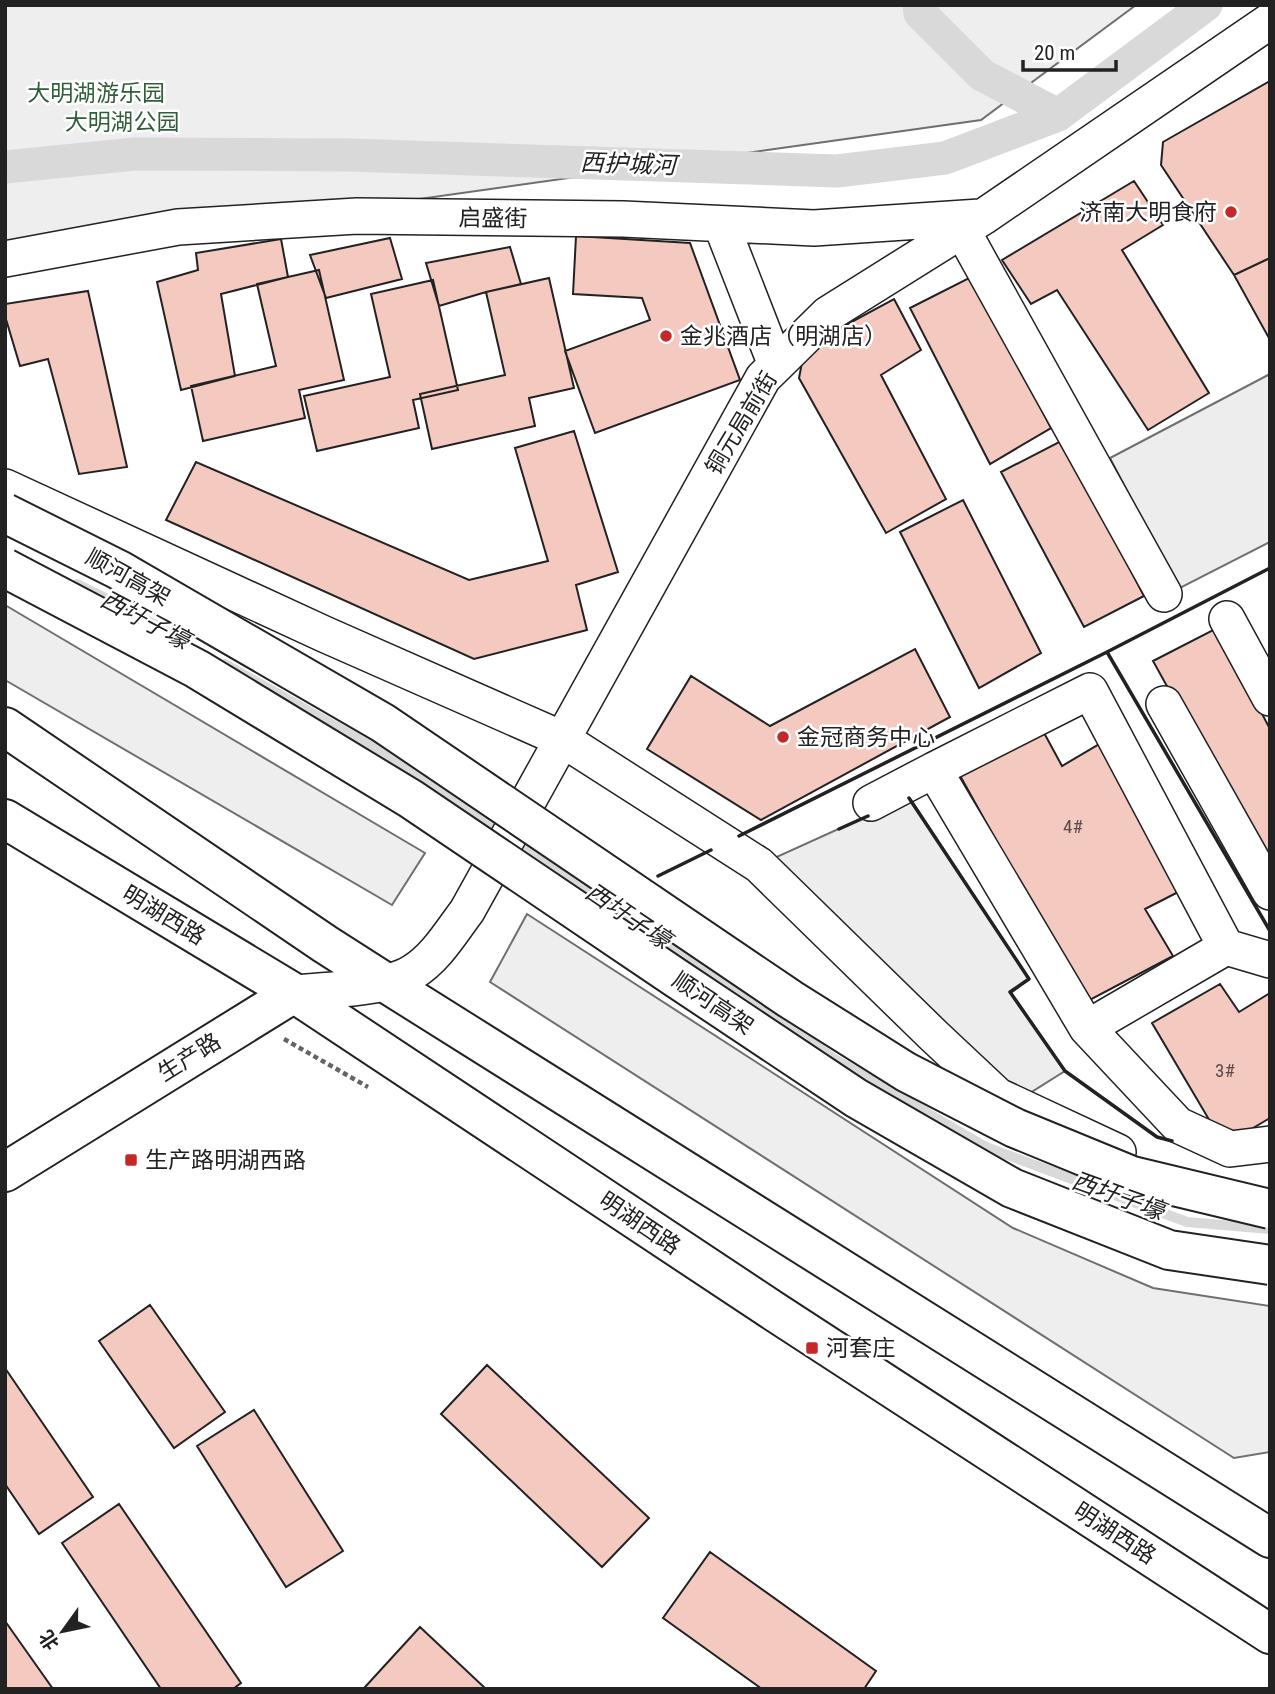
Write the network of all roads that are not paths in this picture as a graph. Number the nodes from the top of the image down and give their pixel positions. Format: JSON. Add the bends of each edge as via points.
{"nodes":[{"id":1,"x":1270,"y":20,"type":"edge"},
{"id":2,"x":972,"y":223,"type":"junction"},
{"id":3,"x":721,"y":224,"type":"junction"},
{"id":4,"x":5,"y":258,"type":"edge"},
{"id":5,"x":776,"y":365,"type":"junction"},
{"id":6,"x":5,"y":487,"type":"edge"},
{"id":7,"x":5,"y":513,"type":"edge"},
{"id":8,"x":5,"y":568,"type":"edge"},
{"id":9,"x":1164,"y":594,"type":"dead end"},
{"id":10,"x":1227,"y":619,"type":"dead end"},
{"id":11,"x":1270,"y":698,"type":"edge"},
{"id":12,"x":1164,"y":704,"type":"dead end"},
{"id":13,"x":5,"y":727,"type":"edge"},
{"id":14,"x":562,"y":739,"type":"junction"},
{"id":15,"x":934,"y":770,"type":"junction"},
{"id":16,"x":871,"y":803,"type":"dead end"},
{"id":17,"x":5,"y":819,"type":"edge"},
{"id":18,"x":1270,"y":892,"type":"edge"},
{"id":19,"x":1226,"y":947,"type":"junction"},
{"id":20,"x":1270,"y":960,"type":"edge"},
{"id":21,"x":386,"y":984,"type":"junction"},
{"id":22,"x":294,"y":993,"type":"junction"},
{"id":23,"x":1087,"y":1028,"type":"junction"},
{"id":24,"x":1270,"y":1144,"type":"edge"},
{"id":25,"x":5,"y":1172,"type":"edge"},
{"id":26,"x":1270,"y":1192,"type":"edge"},
{"id":27,"x":1270,"y":1209,"type":"edge"},
{"id":28,"x":1270,"y":1265,"type":"edge"},
{"id":29,"x":1270,"y":1538,"type":"edge"},
{"id":30,"x":1266,"y":1624,"type":"edge"}],
"edges":[{"from":1,"to":2,"type":"street","name":"铜元局前街"},
{"from":2,"to":3,"type":"street","name":"启盛街","via":[[814,228]]},
{"from":2,"to":5,"type":"street","name":"铜元局前街","via":[[828,314]]},
{"from":2,"to":9,"type":"street"},
{"from":3,"to":4,"type":"street","name":"启盛街","via":[[357,216],[178,227]]},
{"from":3,"to":5,"type":"street"},
{"from":5,"to":14,"type":"street","name":"铜元局前街","via":[[763,378]]},
{"from":6,"to":14,"type":"street"},
{"from":7,"to":27,"type":"main road","name":"顺河高架","bridge":true,"via":[[119,570],[383,723],[790,999],[906,1072],[1015,1128],[1132,1176]]},
{"from":8,"to":28,"type":"main road","name":"顺河高架","bridge":true,"via":[[197,669],[411,799],[845,1091],[1012,1188],[1169,1250]]},
{"from":10,"to":11,"type":"street"},
{"from":12,"to":18,"type":"street"},
{"from":13,"to":21,"type":"main road"},
{"from":14,"to":21,"type":"street","name":"铜元局前街","bridge":true,"via":[[467,911],[435,953],[412,973]]},
{"from":14,"to":26,"type":"street","via":[[759,865],[998,1096],[1128,1156]]},
{"from":15,"to":16,"type":"street"},
{"from":15,"to":19,"type":"street","via":[[1090,691]]},
{"from":15,"to":23,"type":"street"},
{"from":17,"to":22,"type":"main road","name":"明湖西路"},
{"from":19,"to":20,"type":"street"},
{"from":19,"to":23,"type":"street","via":[[1171,972]]},
{"from":21,"to":22,"type":"street","name":"生产路"},
{"from":21,"to":29,"type":"main road"},
{"from":22,"to":25,"type":"main road","name":"生产路"},
{"from":22,"to":30,"type":"main road","name":"明湖西路","via":[[760,1302]]},
{"from":23,"to":24,"type":"street","via":[[1178,1125],[1230,1149]]}]}
